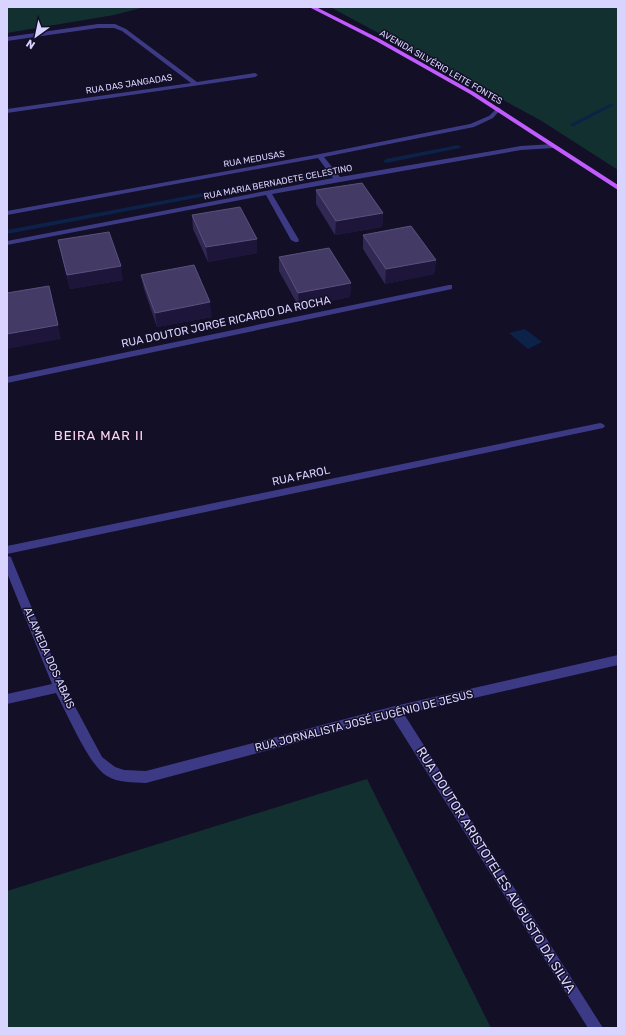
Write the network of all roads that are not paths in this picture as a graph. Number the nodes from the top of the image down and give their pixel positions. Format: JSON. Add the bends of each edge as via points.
{"nodes":[{"id":1,"x":312,"y":7,"type":"edge"},
{"id":2,"x":7,"y":39,"type":"edge"},
{"id":3,"x":255,"y":76,"type":"dead end"},
{"id":4,"x":195,"y":83,"type":"junction"},
{"id":5,"x":498,"y":110,"type":"junction"},
{"id":6,"x":7,"y":111,"type":"edge"},
{"id":7,"x":553,"y":146,"type":"junction"},
{"id":8,"x":320,"y":156,"type":"junction"},
{"id":9,"x":338,"y":179,"type":"junction"},
{"id":10,"x":618,"y":188,"type":"edge"},
{"id":11,"x":268,"y":193,"type":"junction"},
{"id":12,"x":7,"y":213,"type":"edge"},
{"id":13,"x":295,"y":240,"type":"dead end"},
{"id":14,"x":7,"y":243,"type":"edge"},
{"id":15,"x":449,"y":286,"type":"dead end"},
{"id":16,"x":7,"y":380,"type":"edge"},
{"id":17,"x":600,"y":426,"type":"dead end"},
{"id":18,"x":7,"y":550,"type":"edge"},
{"id":19,"x":7,"y":560,"type":"edge"},
{"id":20,"x":618,"y":660,"type":"edge"},
{"id":21,"x":59,"y":687,"type":"junction"},
{"id":22,"x":7,"y":699,"type":"edge"},
{"id":23,"x":395,"y":711,"type":"junction"},
{"id":24,"x":111,"y":772,"type":"joint"},
{"id":25,"x":596,"y":1028,"type":"edge"}],
"edges":[{"from":1,"to":5,"type":"main road","name":"AVENIDA SILVÉRIO LEITE FONTES","via":[[378,40]]},
{"from":2,"to":4,"type":"street","via":[[98,26],[115,26]]},
{"from":3,"to":4,"type":"street","name":"RUA DAS JANGADAS"},
{"from":4,"to":6,"type":"street","name":"RUA DAS JANGADAS"},
{"from":5,"to":7,"type":"main road","name":"AVENIDA SILVÉRIO LEITE FONTES"},
{"from":5,"to":8,"type":"street","name":"RUA MEDUSAS","via":[[491,117],[472,126]]},
{"from":7,"to":9,"type":"street","name":"RUA MARIA BERNADETE CELESTINO","via":[[521,148]]},
{"from":7,"to":10,"type":"main road","name":"AVENIDA SILVÉRIO LEITE FONTES"},
{"from":8,"to":9,"type":"street"},
{"from":8,"to":12,"type":"street","name":"RUA MEDUSAS"},
{"from":9,"to":11,"type":"street","name":"RUA MARIA BERNADETE CELESTINO"},
{"from":11,"to":13,"type":"street"},
{"from":11,"to":14,"type":"street","name":"RUA MARIA BERNADETE CELESTINO"},
{"from":15,"to":16,"type":"street","name":"RUA DOUTOR JORGE RICARDO DA ROCHA"},
{"from":17,"to":18,"type":"street","name":"RUA FAROL"},
{"from":19,"to":21,"type":"street","name":"ALAMEDA DOS ABAIS"},
{"from":20,"to":23,"type":"street","name":"RUA JORNALISTA JOSÉ EUGÊNIO DE JESUS"},
{"from":21,"to":22,"type":"street"},
{"from":21,"to":24,"type":"street","name":"ALAMEDA DOS ABAIS","via":[[98,761]]},
{"from":23,"to":24,"type":"street","name":"RUA JORNALISTA JOSÉ EUGÊNIO DE JESUS","via":[[146,777],[124,776]]},
{"from":23,"to":25,"type":"street","name":"RUA DOUTOR ARISTOTELES AUGUSTO DA SILVA"}]}
